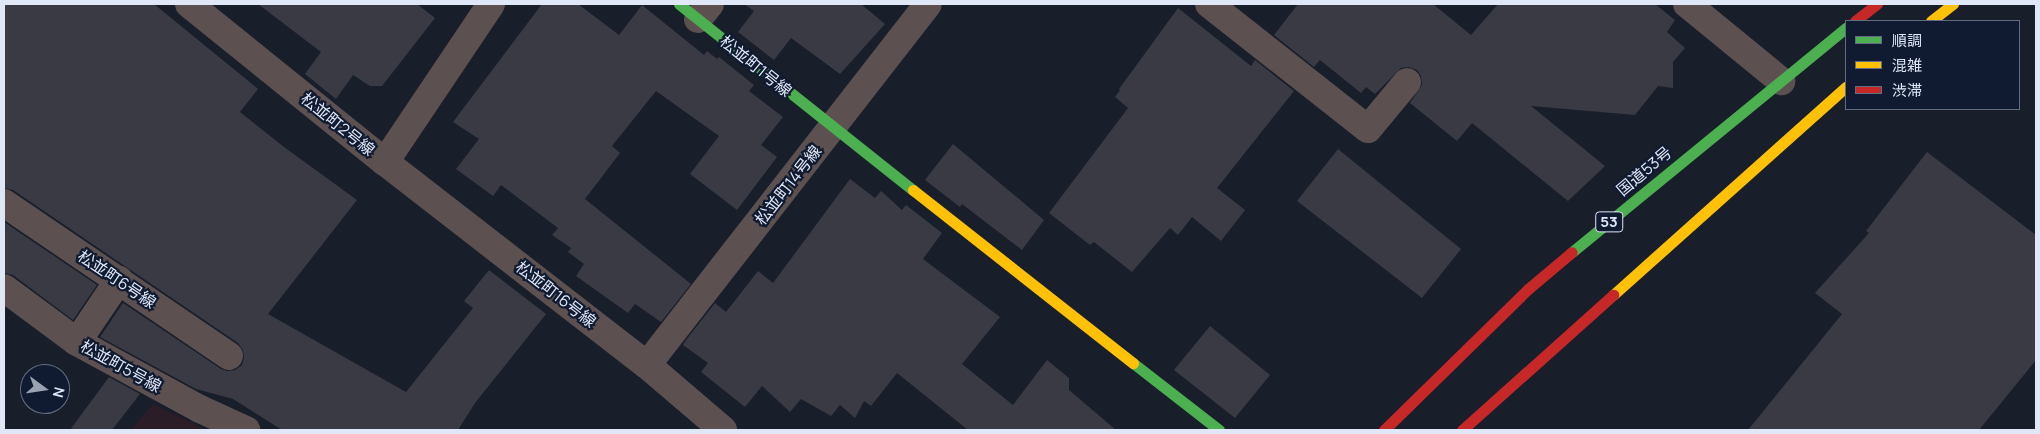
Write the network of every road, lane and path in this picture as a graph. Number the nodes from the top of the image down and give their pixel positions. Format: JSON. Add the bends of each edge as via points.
{"nodes":[{"id":1,"x":189,"y":4,"type":"edge"},
{"id":2,"x":492,"y":4,"type":"edge"},
{"id":3,"x":928,"y":4,"type":"edge"},
{"id":4,"x":1209,"y":4,"type":"edge"},
{"id":5,"x":1686,"y":4,"type":"edge"},
{"id":6,"x":1877,"y":4,"type":"edge"},
{"id":7,"x":1953,"y":4,"type":"edge"},
{"id":8,"x":696,"y":9,"type":"edge"},
{"id":9,"x":1860,"y":20,"type":"edge"},
{"id":10,"x":1931,"y":20,"type":"edge"},
{"id":11,"x":1845,"y":29,"type":"edge"},
{"id":12,"x":1781,"y":81,"type":"junction"},
{"id":13,"x":1407,"y":82,"type":"dead end"},
{"id":14,"x":1845,"y":88,"type":"edge"},
{"id":15,"x":833,"y":128,"type":"junction"},
{"id":16,"x":385,"y":162,"type":"junction"},
{"id":17,"x":4,"y":203,"type":"edge"},
{"id":18,"x":119,"y":280,"type":"junction"},
{"id":19,"x":4,"y":288,"type":"edge"},
{"id":20,"x":77,"y":342,"type":"junction"},
{"id":21,"x":229,"y":356,"type":"dead end"},
{"id":22,"x":647,"y":365,"type":"junction"},
{"id":23,"x":246,"y":430,"type":"edge"},
{"id":24,"x":723,"y":430,"type":"edge"},
{"id":25,"x":1219,"y":430,"type":"edge"},
{"id":26,"x":1384,"y":430,"type":"edge"},
{"id":27,"x":1462,"y":430,"type":"edge"}],
"edges":[{"from":1,"to":16,"type":"street","name":"松並町2号線"},
{"from":2,"to":16,"type":"street","name":"松並町2号線"},
{"from":3,"to":15,"type":"street","name":"松並町14号線"},
{"from":4,"to":13,"type":"street","via":[[1368,129]]},
{"from":5,"to":12,"type":"street"},
{"from":6,"to":9,"type":"main road"},
{"from":7,"to":10,"type":"main road"},
{"from":8,"to":15,"type":"main road","name":"松並町1号線"},
{"from":11,"to":12,"type":"main road","name":"国道53号","number":"53"},
{"from":12,"to":26,"type":"main road","name":"国道53号","number":"53","via":[[1528,289]]},
{"from":14,"to":27,"type":"main road"},
{"from":15,"to":22,"type":"street","name":"松並町14号線"},
{"from":15,"to":25,"type":"main road","name":"松並町1号線"},
{"from":16,"to":22,"type":"street","name":"松並町16号線"},
{"from":17,"to":18,"type":"street","name":"松並町6号線"},
{"from":18,"to":20,"type":"street"},
{"from":18,"to":21,"type":"street","name":"松並町6号線"},
{"from":19,"to":20,"type":"street","name":"松並町5号線"},
{"from":20,"to":23,"type":"street","name":"松並町5号線","via":[[200,409]]},
{"from":22,"to":24,"type":"street","name":"松並町16号線"}]}
